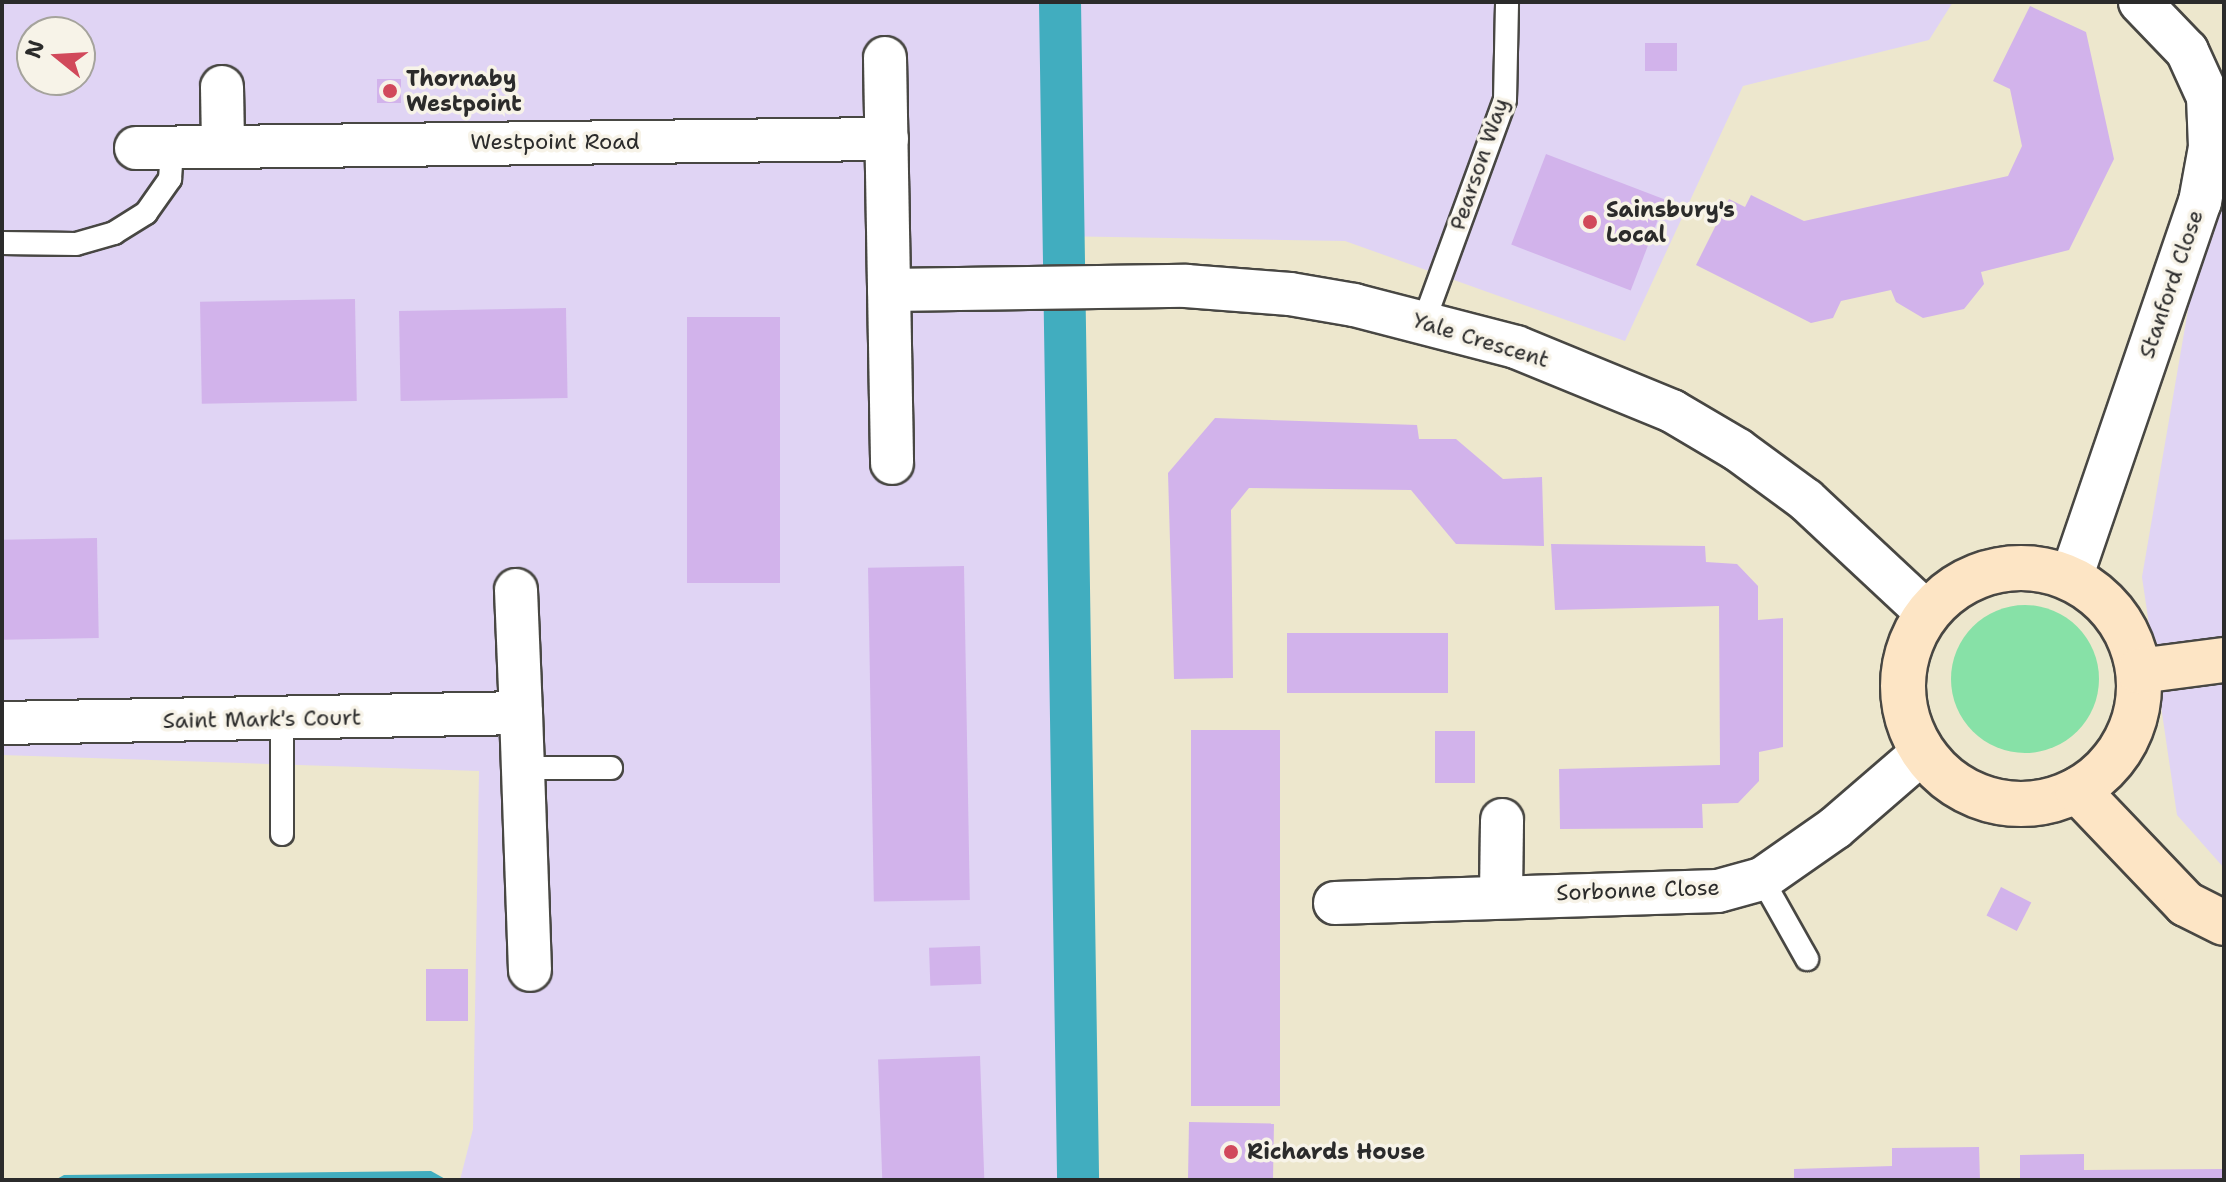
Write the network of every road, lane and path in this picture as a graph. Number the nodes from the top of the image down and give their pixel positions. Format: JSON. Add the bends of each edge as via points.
{"nodes":[{"id":1,"x":1507,"y":2,"type":"edge"},
{"id":2,"x":2140,"y":2,"type":"edge"},
{"id":3,"x":885,"y":58,"type":"dead end"},
{"id":4,"x":222,"y":87,"type":"dead end"},
{"id":5,"x":887,"y":139,"type":"junction"},
{"id":6,"x":223,"y":146,"type":"junction"},
{"id":7,"x":154,"y":147,"type":"joint"},
{"id":8,"x":2,"y":243,"type":"edge"},
{"id":9,"x":889,"y":290,"type":"junction"},
{"id":10,"x":1424,"y":321,"type":"junction"},
{"id":11,"x":892,"y":463,"type":"dead end"},
{"id":12,"x":2071,"y":578,"type":"junction"},
{"id":13,"x":516,"y":590,"type":"dead end"},
{"id":14,"x":1927,"y":613,"type":"junction"},
{"id":15,"x":2224,"y":660,"type":"edge"},
{"id":16,"x":2139,"y":671,"type":"junction"},
{"id":17,"x":521,"y":713,"type":"junction"},
{"id":18,"x":282,"y":720,"type":"junction"},
{"id":19,"x":2,"y":723,"type":"edge"},
{"id":20,"x":1923,"y":752,"type":"junction"},
{"id":21,"x":523,"y":768,"type":"junction"},
{"id":22,"x":611,"y":768,"type":"dead end"},
{"id":23,"x":2077,"y":790,"type":"junction"},
{"id":24,"x":1502,"y":820,"type":"dead end"},
{"id":25,"x":282,"y":834,"type":"dead end"},
{"id":26,"x":1762,"y":879,"type":"junction"},
{"id":27,"x":1501,"y":894,"type":"junction"},
{"id":28,"x":1335,"y":903,"type":"dead end"},
{"id":29,"x":2224,"y":923,"type":"edge"},
{"id":30,"x":1807,"y":959,"type":"dead end"},
{"id":31,"x":530,"y":970,"type":"dead end"}],
"edges":[{"from":1,"to":10,"type":"lane","name":"Pearson Way","via":[[1505,100]]},
{"from":2,"to":12,"type":"street","name":"Stanford Close","via":[[2187,51],[2208,97],[2210,147],[2200,202]]},
{"from":3,"to":5,"type":"street"},
{"from":4,"to":6,"type":"street"},
{"from":5,"to":6,"type":"street","name":"Westpoint Road"},
{"from":5,"to":9,"type":"street"},
{"from":6,"to":7,"type":"street","name":"Westpoint Road"},
{"from":7,"to":8,"type":"lane","via":[[170,179],[146,213],[114,233],[76,244]]},
{"from":9,"to":10,"type":"street","name":"Yale Crescent","via":[[1186,286],[1290,294]]},
{"from":9,"to":11,"type":"street"},
{"from":10,"to":14,"type":"street","name":"Yale Crescent","via":[[1516,347],[1672,411],[1806,500]]},
{"from":12,"to":14,"type":"street","via":[[2033,567],[1993,570],[1957,586]]},
{"from":12,"to":16,"type":"street","via":[[2104,601],[2127,633]]},
{"from":13,"to":17,"type":"street"},
{"from":14,"to":20,"type":"street","via":[[1909,646],[1902,682],[1907,719]]},
{"from":15,"to":16,"type":"street"},
{"from":16,"to":23,"type":"street","via":[[2138,707],[2126,740],[2105,769]]},
{"from":17,"to":18,"type":"street","name":"Saint Mark's Court"},
{"from":17,"to":21,"type":"street"},
{"from":18,"to":19,"type":"street","name":"Saint Mark's Court"},
{"from":18,"to":25,"type":"lane"},
{"from":20,"to":23,"type":"street","via":[[1956,784],[2010,804],[2044,802]]},
{"from":20,"to":26,"type":"street","name":"Sorbonne Close","via":[[1835,828]]},
{"from":21,"to":22,"type":"lane"},
{"from":21,"to":31,"type":"street"},
{"from":23,"to":29,"type":"street","via":[[2186,904]]},
{"from":24,"to":27,"type":"street"},
{"from":26,"to":27,"type":"street","name":"Sorbonne Close","via":[[1718,891]]},
{"from":26,"to":30,"type":"lane"},
{"from":27,"to":28,"type":"street","name":"Sorbonne Close"}]}
